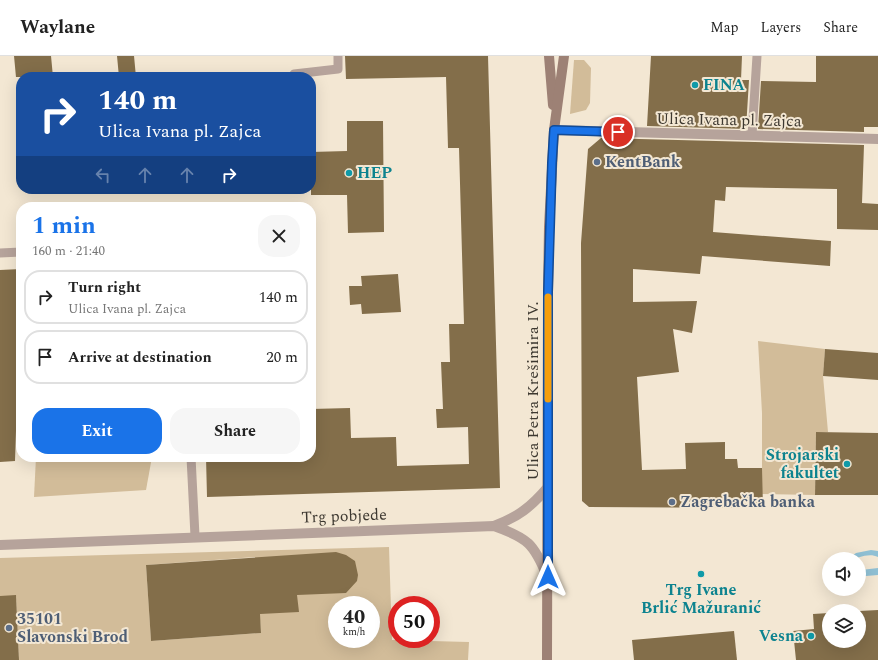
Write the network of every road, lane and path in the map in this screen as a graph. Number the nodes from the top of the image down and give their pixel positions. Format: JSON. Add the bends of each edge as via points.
{"nodes":[{"id":1,"x":338,"y":56,"type":"edge"},
{"id":2,"x":548,"y":56,"type":"edge"},
{"id":3,"x":564,"y":56,"type":"edge"},
{"id":4,"x":757,"y":56,"type":"edge"},
{"id":5,"x":312,"y":72,"type":"edge"},
{"id":6,"x":555,"y":126,"type":"junction"},
{"id":7,"x":752,"y":135,"type":"junction"},
{"id":8,"x":878,"y":139,"type":"edge"},
{"id":9,"x":0,"y":252,"type":"edge"},
{"id":10,"x":16,"y":252,"type":"edge"},
{"id":11,"x":191,"y":462,"type":"edge"},
{"id":12,"x":548,"y":488,"type":"junction"},
{"id":13,"x":494,"y":526,"type":"junction"},
{"id":14,"x":195,"y":536,"type":"junction"},
{"id":15,"x":0,"y":545,"type":"edge"},
{"id":16,"x":548,"y":577,"type":"junction"},
{"id":17,"x":547,"y":660,"type":"edge"}],
"edges":[{"from":1,"to":5,"type":"lane","via":[[338,69]]},
{"from":2,"to":6,"type":"main road","name":"Ulica Petra Krešimira IV."},
{"from":3,"to":6,"type":"main road","name":"Ulica Petra Krešimira IV."},
{"from":4,"to":7,"type":"lane"},
{"from":6,"to":7,"type":"street","name":"Ulica Ivana pl. Zajca"},
{"from":6,"to":12,"type":"main road","name":"Ulica Petra Krešimira IV.","via":[[548,292]]},
{"from":7,"to":8,"type":"street","name":"Ulica Ivana pl. Zajca"},
{"from":9,"to":10,"type":"lane"},
{"from":11,"to":14,"type":"lane"},
{"from":12,"to":13,"type":"street","name":"Trg pobjede","via":[[524,511],[511,520]]},
{"from":12,"to":16,"type":"main road","name":"Ulica Petra Krešimira IV."},
{"from":13,"to":14,"type":"street","name":"Trg pobjede"},
{"from":13,"to":16,"type":"street","name":"Trg pobjede","via":[[524,539],[539,556]]},
{"from":14,"to":15,"type":"street","name":"Trg pobjede"},
{"from":16,"to":17,"type":"main road","name":"Ulica Petra Krešimira IV."}]}
